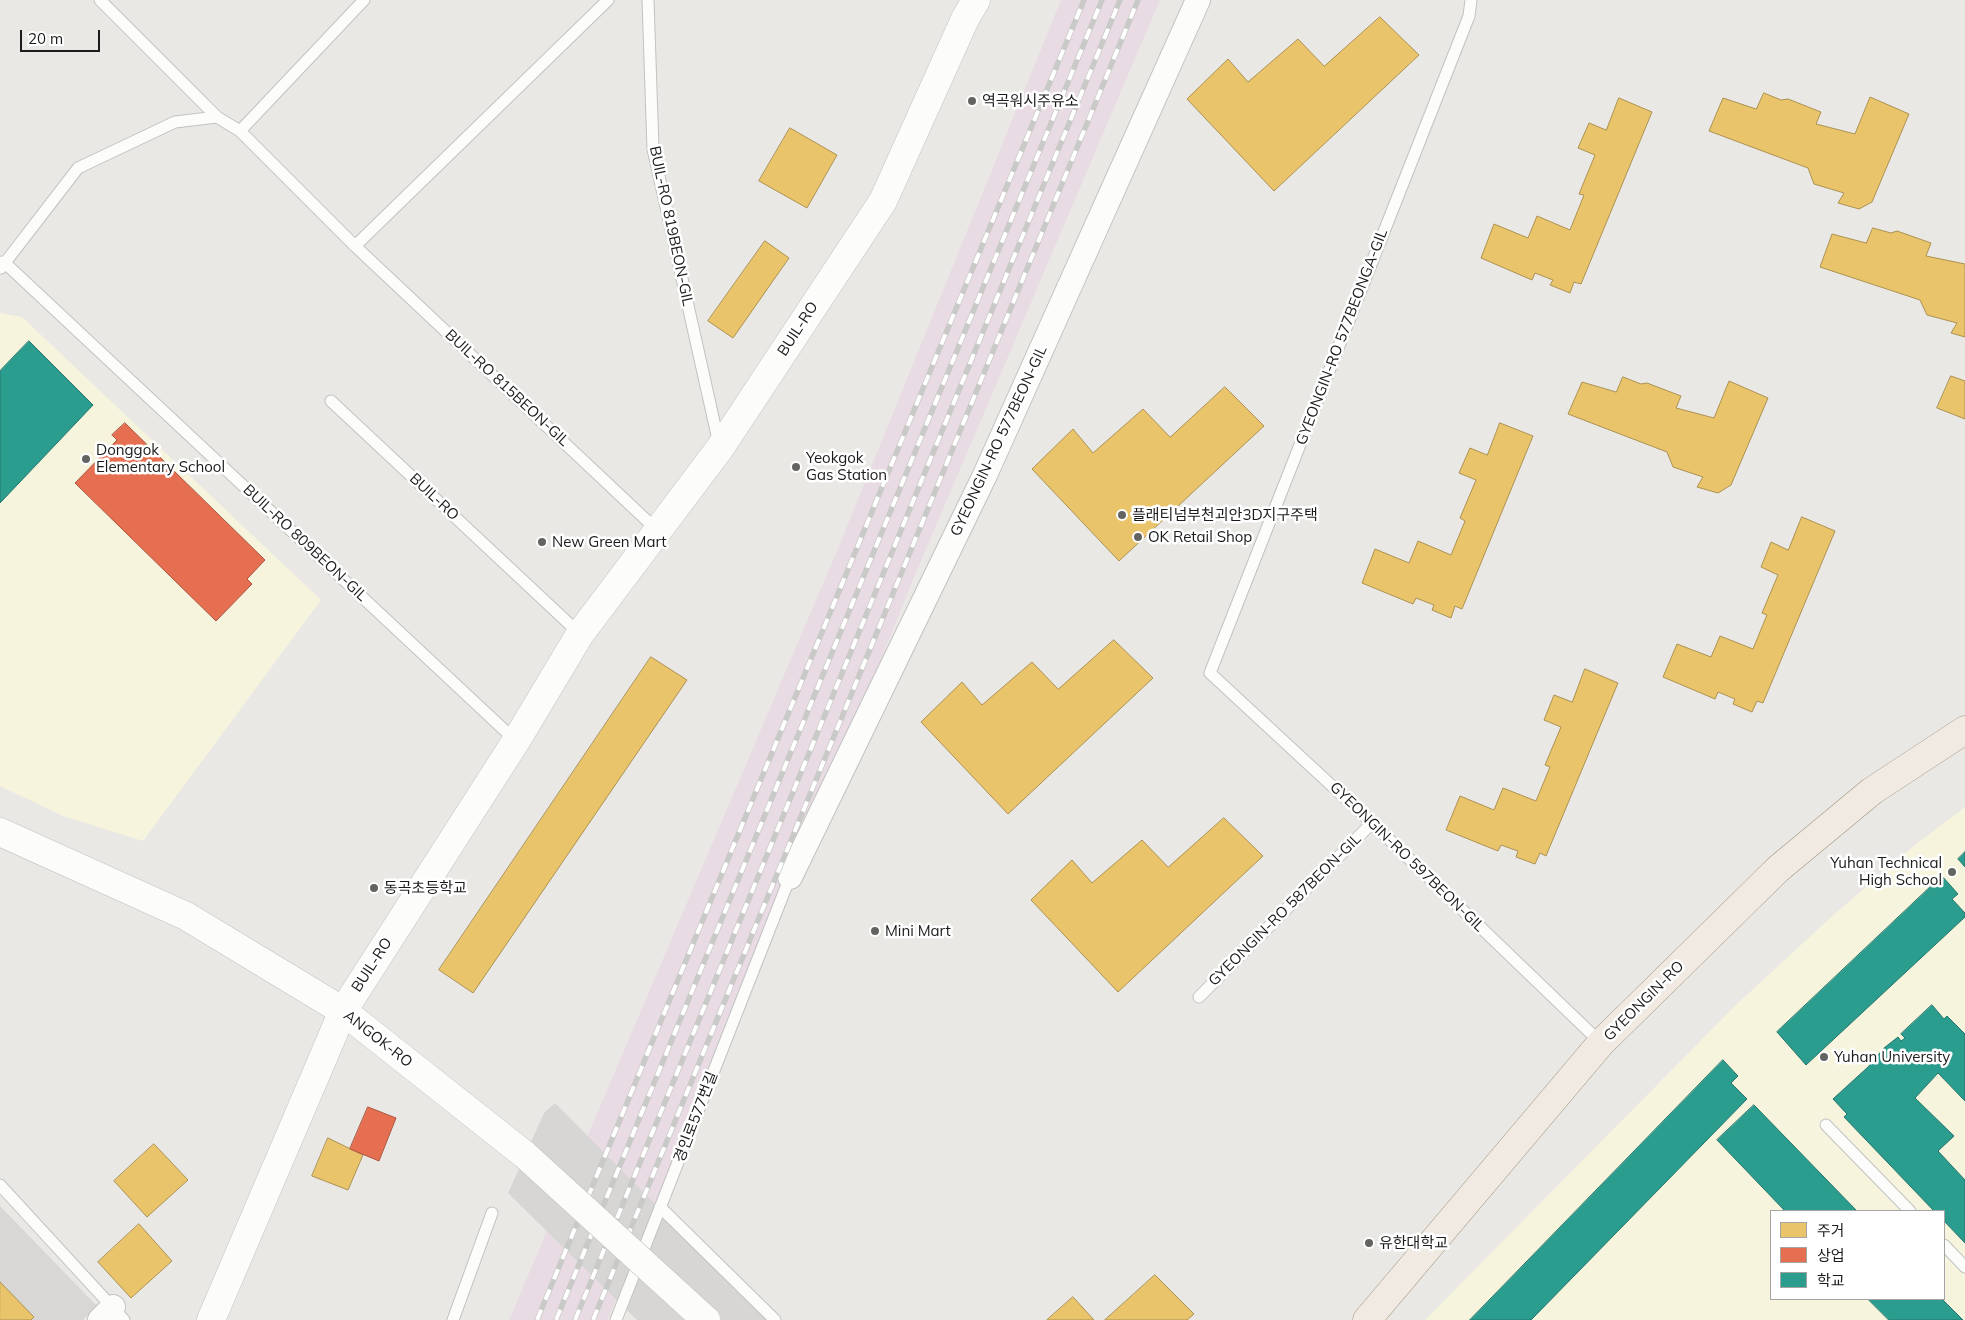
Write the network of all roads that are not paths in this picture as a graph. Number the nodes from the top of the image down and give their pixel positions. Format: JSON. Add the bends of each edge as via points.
{"nodes":[{"id":1,"x":100,"y":0,"type":"edge"},
{"id":2,"x":364,"y":0,"type":"edge"},
{"id":3,"x":608,"y":0,"type":"edge"},
{"id":4,"x":648,"y":0,"type":"edge"},
{"id":5,"x":976,"y":0,"type":"edge"},
{"id":6,"x":1198,"y":0,"type":"edge"},
{"id":7,"x":1471,"y":0,"type":"edge"},
{"id":8,"x":217,"y":117,"type":"junction"},
{"id":9,"x":240,"y":131,"type":"junction"},
{"id":10,"x":356,"y":246,"type":"junction"},
{"id":11,"x":2,"y":265,"type":"edge"},
{"id":12,"x":331,"y":402,"type":"dead end"},
{"id":13,"x":720,"y":448,"type":"junction"},
{"id":14,"x":658,"y":531,"type":"junction"},
{"id":15,"x":580,"y":634,"type":"junction"},
{"id":16,"x":1210,"y":673,"type":"joint"},
{"id":17,"x":1965,"y":730,"type":"edge"},
{"id":18,"x":516,"y":741,"type":"junction"},
{"id":19,"x":1372,"y":823,"type":"junction"},
{"id":20,"x":0,"y":832,"type":"edge"},
{"id":21,"x":790,"y":877,"type":"joint"},
{"id":22,"x":1199,"y":997,"type":"dead end"},
{"id":23,"x":343,"y":1011,"type":"junction"},
{"id":24,"x":1602,"y":1043,"type":"junction"},
{"id":25,"x":1826,"y":1125,"type":"dead end"},
{"id":26,"x":0,"y":1186,"type":"edge"},
{"id":27,"x":660,"y":1207,"type":"junction"},
{"id":28,"x":1909,"y":1210,"type":"edge"},
{"id":29,"x":492,"y":1213,"type":"dead end"},
{"id":30,"x":1945,"y":1246,"type":"edge"},
{"id":31,"x":1965,"y":1267,"type":"edge"},
{"id":32,"x":112,"y":1316,"type":"edge"},
{"id":33,"x":211,"y":1320,"type":"edge"},
{"id":34,"x":453,"y":1320,"type":"edge"},
{"id":35,"x":616,"y":1320,"type":"edge"},
{"id":36,"x":706,"y":1320,"type":"edge"},
{"id":37,"x":776,"y":1320,"type":"edge"},
{"id":38,"x":1367,"y":1320,"type":"edge"}],
"edges":[{"from":1,"to":8,"type":"lane","name":"BUIL-RO 815BEON-GIL"},
{"from":2,"to":9,"type":"lane"},
{"from":3,"to":10,"type":"lane"},
{"from":4,"to":13,"type":"lane","name":"BUIL-RO 819BEON-GIL","via":[[653,149]]},
{"from":5,"to":13,"type":"street","name":"BUIL-RO","via":[[883,201]]},
{"from":6,"to":21,"type":"street","name":"GYEONGIN-RO 577BEON-GIL","via":[[985,475]]},
{"from":7,"to":16,"type":"lane","name":"GYEONGIN-RO 577BEONGA-GIL","via":[[1469,16]]},
{"from":8,"to":9,"type":"lane","name":"BUIL-RO 815BEON-GIL"},
{"from":8,"to":11,"type":"lane","name":"BUIL-RO 809BEON-GIL","via":[[175,122],[78,168]]},
{"from":9,"to":10,"type":"lane","name":"BUIL-RO 815BEON-GIL"},
{"from":10,"to":14,"type":"lane","name":"BUIL-RO 815BEON-GIL"},
{"from":11,"to":18,"type":"lane","name":"BUIL-RO 809BEON-GIL"},
{"from":12,"to":15,"type":"lane","name":"BUIL-RO"},
{"from":13,"to":14,"type":"street","name":"BUIL-RO"},
{"from":14,"to":15,"type":"street","name":"BUIL-RO"},
{"from":15,"to":18,"type":"street","name":"BUIL-RO"},
{"from":16,"to":19,"type":"lane","name":"GYEONGIN-RO 597BEON-GIL"},
{"from":17,"to":24,"type":"main road","name":"GYEONGIN-RO","via":[[1872,792],[1778,870]]},
{"from":18,"to":23,"type":"street","name":"BUIL-RO"},
{"from":19,"to":22,"type":"lane","name":"GYEONGIN-RO 587BEON-GIL"},
{"from":19,"to":24,"type":"lane","name":"GYEONGIN-RO 597BEON-GIL"},
{"from":20,"to":23,"type":"street","name":"ANGOK-RO","via":[[186,916]]},
{"from":21,"to":27,"type":"lane","name":"경인로577번길"},
{"from":23,"to":33,"type":"street","name":"BUIL-RO"},
{"from":23,"to":36,"type":"street","name":"ANGOK-RO","bridge":true,"via":[[525,1156]]},
{"from":24,"to":38,"type":"main road","name":"GYEONGIN-RO"},
{"from":25,"to":28,"type":"lane"},
{"from":26,"to":32,"type":"lane"},
{"from":27,"to":35,"type":"lane","name":"경인로577번길"},
{"from":27,"to":37,"type":"lane"},
{"from":29,"to":34,"type":"lane"},
{"from":30,"to":31,"type":"lane"}]}
